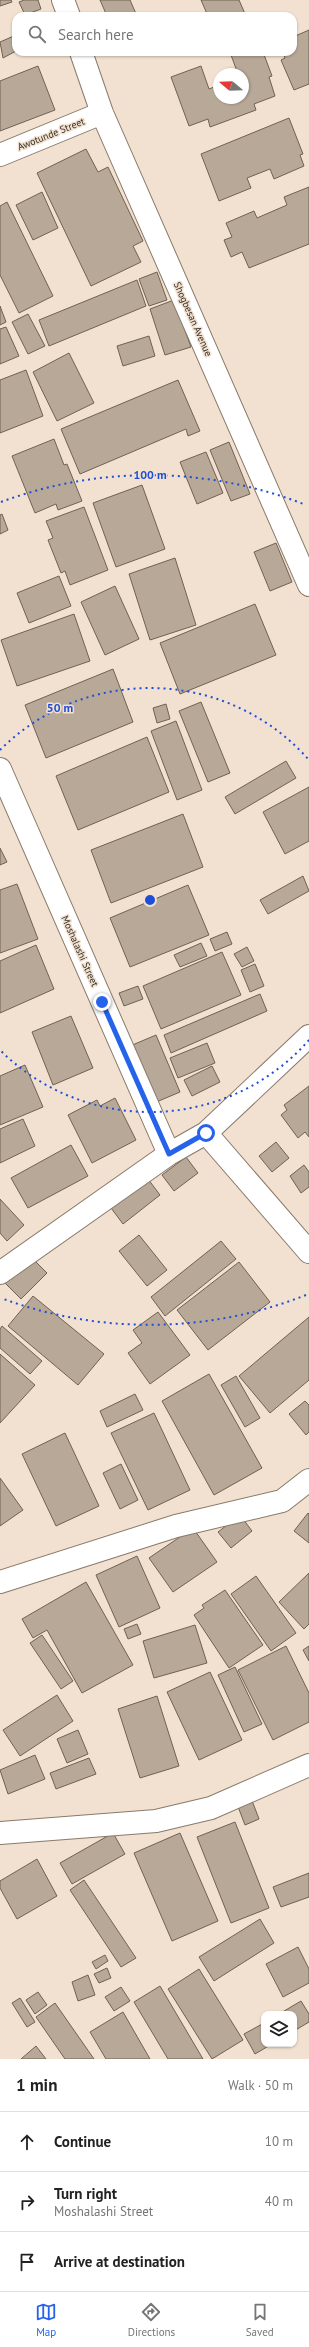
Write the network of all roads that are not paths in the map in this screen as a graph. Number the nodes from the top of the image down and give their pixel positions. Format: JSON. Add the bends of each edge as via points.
{"nodes":[{"id":1,"x":63,"y":0,"type":"edge"},
{"id":2,"x":68,"y":12,"type":"edge"},
{"id":3,"x":82,"y":56,"type":"edge"},
{"id":4,"x":102,"y":113,"type":"junction"},
{"id":5,"x":0,"y":155,"type":"edge"},
{"id":6,"x":309,"y":585,"type":"edge"},
{"id":7,"x":0,"y":769,"type":"edge"},
{"id":8,"x":309,"y":1036,"type":"edge"},
{"id":9,"x":206,"y":1133,"type":"junction"},
{"id":10,"x":169,"y":1154,"type":"junction"},
{"id":11,"x":309,"y":1252,"type":"edge"},
{"id":12,"x":0,"y":1273,"type":"edge"},
{"id":13,"x":309,"y":1480,"type":"edge"},
{"id":14,"x":0,"y":1582,"type":"edge"},
{"id":15,"x":309,"y":1765,"type":"edge"},
{"id":16,"x":0,"y":1833,"type":"edge"}],
"edges":[{"from":1,"to":2,"type":"street"},
{"from":3,"to":4,"type":"street","name":"Shogbesan Avenue"},
{"from":4,"to":5,"type":"street","name":"Awotunde Street"},
{"from":4,"to":6,"type":"street","name":"Shogbesan Avenue"},
{"from":7,"to":10,"type":"street","name":"Moshalashi Street"},
{"from":8,"to":9,"type":"street"},
{"from":9,"to":10,"type":"street"},
{"from":9,"to":11,"type":"street"},
{"from":10,"to":12,"type":"street"},
{"from":13,"to":14,"type":"street","via":[[282,1501],[176,1526]]},
{"from":15,"to":16,"type":"street","via":[[211,1808],[162,1819]]}]}
